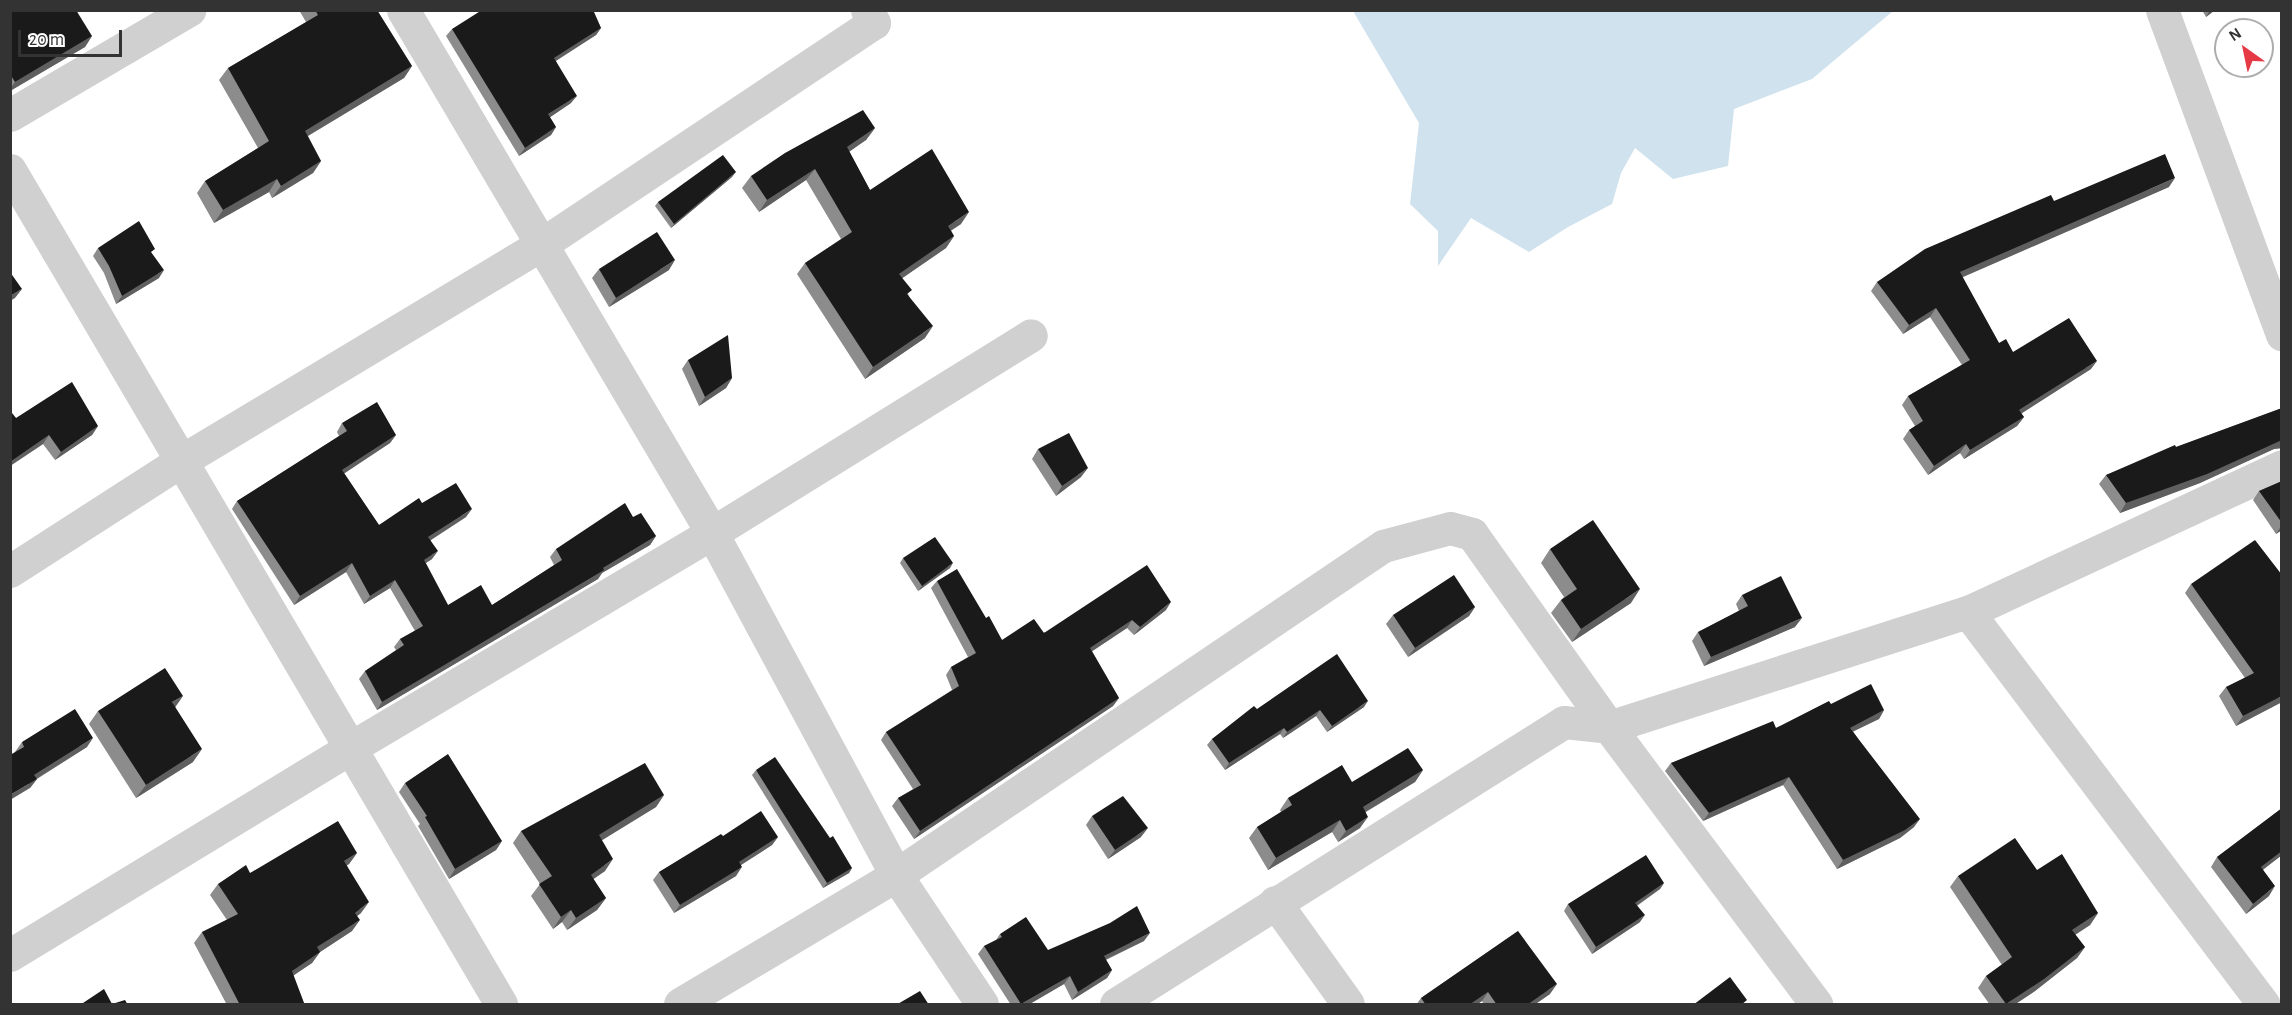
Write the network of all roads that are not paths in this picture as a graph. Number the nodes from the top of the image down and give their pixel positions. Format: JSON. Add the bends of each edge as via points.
{"nodes":[{"id":1,"x":189,"y":10,"type":"edge"},
{"id":2,"x":403,"y":10,"type":"edge"},
{"id":3,"x":867,"y":10,"type":"edge"},
{"id":4,"x":2162,"y":10,"type":"edge"},
{"id":5,"x":10,"y":115,"type":"edge"},
{"id":6,"x":10,"y":170,"type":"edge"},
{"id":7,"x":542,"y":244,"type":"junction"},
{"id":8,"x":2282,"y":334,"type":"edge"},
{"id":9,"x":1030,"y":335,"type":"dead end"},
{"id":10,"x":181,"y":461,"type":"junction"},
{"id":11,"x":2282,"y":466,"type":"edge"},
{"id":12,"x":712,"y":533,"type":"junction"},
{"id":13,"x":10,"y":571,"type":"edge"},
{"id":14,"x":1968,"y":612,"type":"junction"},
{"id":15,"x":1609,"y":727,"type":"junction"},
{"id":16,"x":350,"y":748,"type":"junction"},
{"id":17,"x":896,"y":875,"type":"junction"},
{"id":18,"x":1275,"y":902,"type":"junction"},
{"id":19,"x":10,"y":955,"type":"edge"},
{"id":20,"x":501,"y":1005,"type":"edge"},
{"id":21,"x":680,"y":1005,"type":"edge"},
{"id":22,"x":982,"y":1005,"type":"edge"},
{"id":23,"x":1116,"y":1005,"type":"edge"},
{"id":24,"x":1348,"y":1005,"type":"edge"},
{"id":25,"x":1816,"y":1005,"type":"edge"},
{"id":26,"x":2263,"y":1005,"type":"edge"}],
"edges":[{"from":1,"to":5,"type":"street"},
{"from":2,"to":7,"type":"street"},
{"from":3,"to":7,"type":"street","via":[[874,23]]},
{"from":4,"to":8,"type":"street"},
{"from":6,"to":10,"type":"street"},
{"from":7,"to":10,"type":"street"},
{"from":7,"to":12,"type":"street"},
{"from":9,"to":12,"type":"street"},
{"from":10,"to":13,"type":"street"},
{"from":10,"to":16,"type":"street"},
{"from":11,"to":14,"type":"street"},
{"from":12,"to":16,"type":"street"},
{"from":12,"to":17,"type":"street"},
{"from":14,"to":15,"type":"street"},
{"from":14,"to":26,"type":"street"},
{"from":15,"to":17,"type":"street","via":[[1472,534],[1450,528],[1383,546]]},
{"from":15,"to":18,"type":"street","via":[[1564,722]]},
{"from":15,"to":25,"type":"street"},
{"from":16,"to":19,"type":"street"},
{"from":16,"to":20,"type":"street"},
{"from":17,"to":21,"type":"street"},
{"from":17,"to":22,"type":"street"},
{"from":18,"to":23,"type":"street"},
{"from":18,"to":24,"type":"street"}]}
